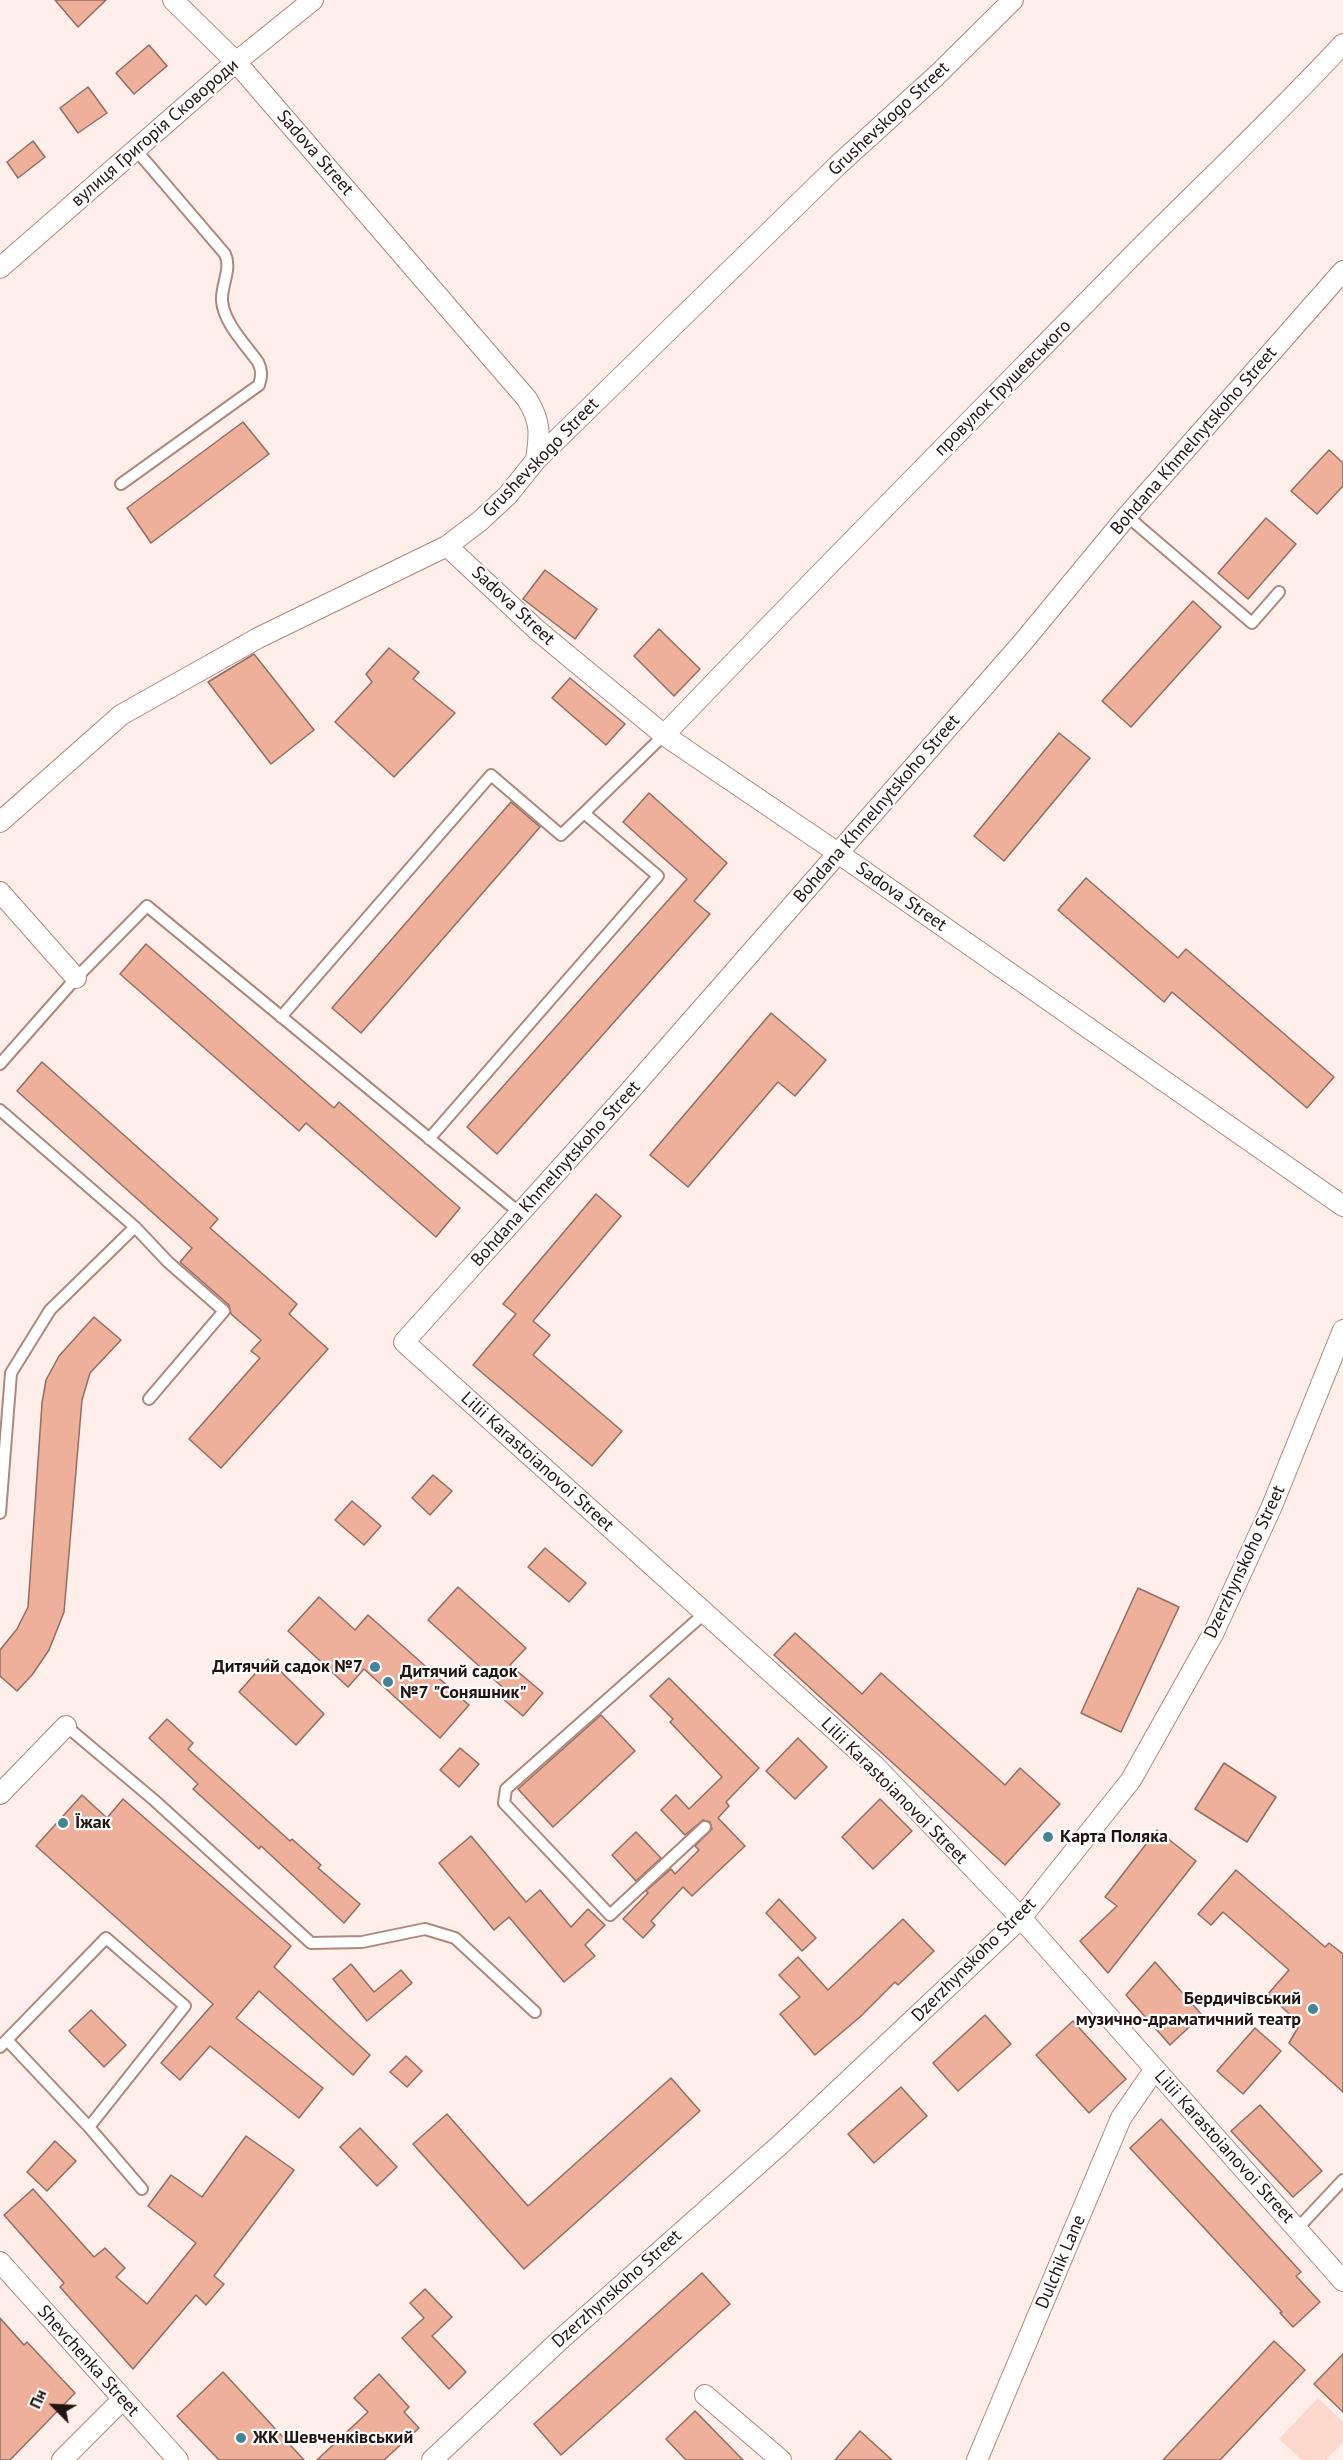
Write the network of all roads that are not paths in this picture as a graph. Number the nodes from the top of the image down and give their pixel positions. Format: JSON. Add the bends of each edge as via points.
{"nodes":[{"id":1,"x":173,"y":0,"type":"edge"},
{"id":2,"x":313,"y":0,"type":"edge"},
{"id":3,"x":1013,"y":0,"type":"edge"},
{"id":4,"x":1343,"y":44,"type":"edge"},
{"id":5,"x":236,"y":62,"type":"junction"},
{"id":6,"x":136,"y":150,"type":"junction"},
{"id":7,"x":0,"y":268,"type":"edge"},
{"id":8,"x":1343,"y":270,"type":"edge"},
{"id":9,"x":536,"y":460,"type":"junction"},
{"id":10,"x":121,"y":484,"type":"dead end"},
{"id":11,"x":1127,"y":516,"type":"junction"},
{"id":12,"x":447,"y":546,"type":"junction"},
{"id":13,"x":1279,"y":592,"type":"dead end"},
{"id":14,"x":664,"y":735,"type":"junction"},
{"id":15,"x":584,"y":813,"type":"junction"},
{"id":16,"x":0,"y":822,"type":"edge"},
{"id":17,"x":838,"y":853,"type":"junction"},
{"id":18,"x":0,"y":892,"type":"edge"},
{"id":19,"x":76,"y":978,"type":"junction"},
{"id":20,"x":281,"y":1017,"type":"junction"},
{"id":21,"x":0,"y":1064,"type":"edge"},
{"id":22,"x":0,"y":1111,"type":"edge"},
{"id":23,"x":429,"y":1138,"type":"junction"},
{"id":24,"x":1343,"y":1206,"type":"edge"},
{"id":25,"x":520,"y":1214,"type":"junction"},
{"id":26,"x":135,"y":1227,"type":"junction"},
{"id":27,"x":1343,"y":1330,"type":"edge"},
{"id":28,"x":404,"y":1342,"type":"joint"},
{"id":29,"x":149,"y":1400,"type":"dead end"},
{"id":30,"x":0,"y":1512,"type":"edge"},
{"id":31,"x":705,"y":1613,"type":"junction"},
{"id":32,"x":66,"y":1726,"type":"joint"},
{"id":33,"x":0,"y":1794,"type":"edge"},
{"id":34,"x":705,"y":1827,"type":"dead end"},
{"id":35,"x":1022,"y":1918,"type":"junction"},
{"id":36,"x":535,"y":2012,"type":"dead end"},
{"id":37,"x":4,"y":2043,"type":"edge"},
{"id":38,"x":1155,"y":2069,"type":"junction"},
{"id":39,"x":89,"y":2127,"type":"junction"},
{"id":40,"x":1343,"y":2180,"type":"edge"},
{"id":41,"x":142,"y":2189,"type":"dead end"},
{"id":42,"x":1297,"y":2229,"type":"junction"},
{"id":43,"x":0,"y":2262,"type":"edge"},
{"id":44,"x":1343,"y":2281,"type":"edge"},
{"id":45,"x":705,"y":2395,"type":"dead end"},
{"id":46,"x":122,"y":2400,"type":"junction"},
{"id":47,"x":62,"y":2460,"type":"edge"},
{"id":48,"x":178,"y":2460,"type":"edge"},
{"id":49,"x":432,"y":2460,"type":"edge"},
{"id":50,"x":781,"y":2460,"type":"edge"},
{"id":51,"x":977,"y":2460,"type":"edge"}],
"edges":[{"from":1,"to":5,"type":"street","name":"Sadova Street"},
{"from":2,"to":5,"type":"street","name":"вулиця Григорія Сковороди"},
{"from":3,"to":9,"type":"street","name":"Grushevskogo Street"},
{"from":4,"to":14,"type":"street","name":"провулок Грушевського"},
{"from":5,"to":6,"type":"street","name":"вулиця Григорія Сковороди"},
{"from":5,"to":9,"type":"street","name":"Sadova Street","via":[[527,399],[537,416],[540,434]]},
{"from":6,"to":7,"type":"street","name":"вулиця Григорія Сковороди"},
{"from":6,"to":10,"type":"lane","via":[[225,254],[228,261],[222,298],[226,316],[258,362],[261,378],[259,385]]},
{"from":8,"to":11,"type":"street","name":"Bohdana Khmelnytskoho Street"},
{"from":9,"to":12,"type":"street","name":"Grushevskogo Street","via":[[508,495]]},
{"from":11,"to":13,"type":"lane","via":[[1252,623]]},
{"from":11,"to":17,"type":"street","name":"Bohdana Khmelnytskoho Street","via":[[1023,642]]},
{"from":12,"to":14,"type":"street","name":"Sadova Street","via":[[537,630]]},
{"from":12,"to":16,"type":"street","name":"Grushevskogo Street","via":[[258,638],[121,716]]},
{"from":14,"to":15,"type":"lane"},
{"from":14,"to":17,"type":"street","name":"Sadova Street"},
{"from":15,"to":20,"type":"lane","via":[[561,836],[491,775]]},
{"from":15,"to":23,"type":"lane","via":[[658,876]]},
{"from":17,"to":24,"type":"street","name":"Sadova Street"},
{"from":17,"to":25,"type":"street","name":"Bohdana Khmelnytskoho Street"},
{"from":18,"to":19,"type":"street"},
{"from":19,"to":20,"type":"lane","via":[[147,906]]},
{"from":19,"to":21,"type":"lane"},
{"from":20,"to":23,"type":"lane"},
{"from":22,"to":26,"type":"lane"},
{"from":23,"to":25,"type":"lane"},
{"from":25,"to":28,"type":"street","name":"Bohdana Khmelnytskoho Street"},
{"from":26,"to":29,"type":"lane","via":[[224,1311]]},
{"from":26,"to":30,"type":"lane","via":[[50,1310],[11,1373]]},
{"from":27,"to":35,"type":"street","name":"Dzerzhynskoho Street","via":[[1272,1506],[1214,1632],[1131,1780]]},
{"from":28,"to":31,"type":"street","name":"Lilii Karastoianovoi Street"},
{"from":31,"to":34,"type":"lane","via":[[506,1789],[504,1803],[610,1915]]},
{"from":31,"to":35,"type":"street","name":"Lilii Karastoianovoi Street","via":[[875,1766]]},
{"from":32,"to":33,"type":"street"},
{"from":32,"to":36,"type":"lane","via":[[311,1943],[362,1942],[425,1929],[455,1938]]},
{"from":35,"to":38,"type":"street","name":"Lilii Karastoianovoi Street"},
{"from":35,"to":49,"type":"street","name":"Dzerzhynskoho Street","via":[[782,2143],[560,2340]]},
{"from":37,"to":39,"type":"lane"},
{"from":37,"to":39,"type":"lane","via":[[106,1938],[185,2006]]},
{"from":38,"to":42,"type":"street","name":"Lilii Karastoianovoi Street"},
{"from":38,"to":51,"type":"street","name":"Dulchik Lane","via":[[1121,2118]]},
{"from":39,"to":41,"type":"lane"},
{"from":40,"to":42,"type":"lane"},
{"from":42,"to":44,"type":"street","name":"Lilii Karastoianovoi Street"},
{"from":43,"to":46,"type":"street","name":"Shevchenka Street"},
{"from":45,"to":50,"type":"street"},
{"from":46,"to":47,"type":"street"},
{"from":46,"to":48,"type":"street","name":"Shevchenka Street"}]}
